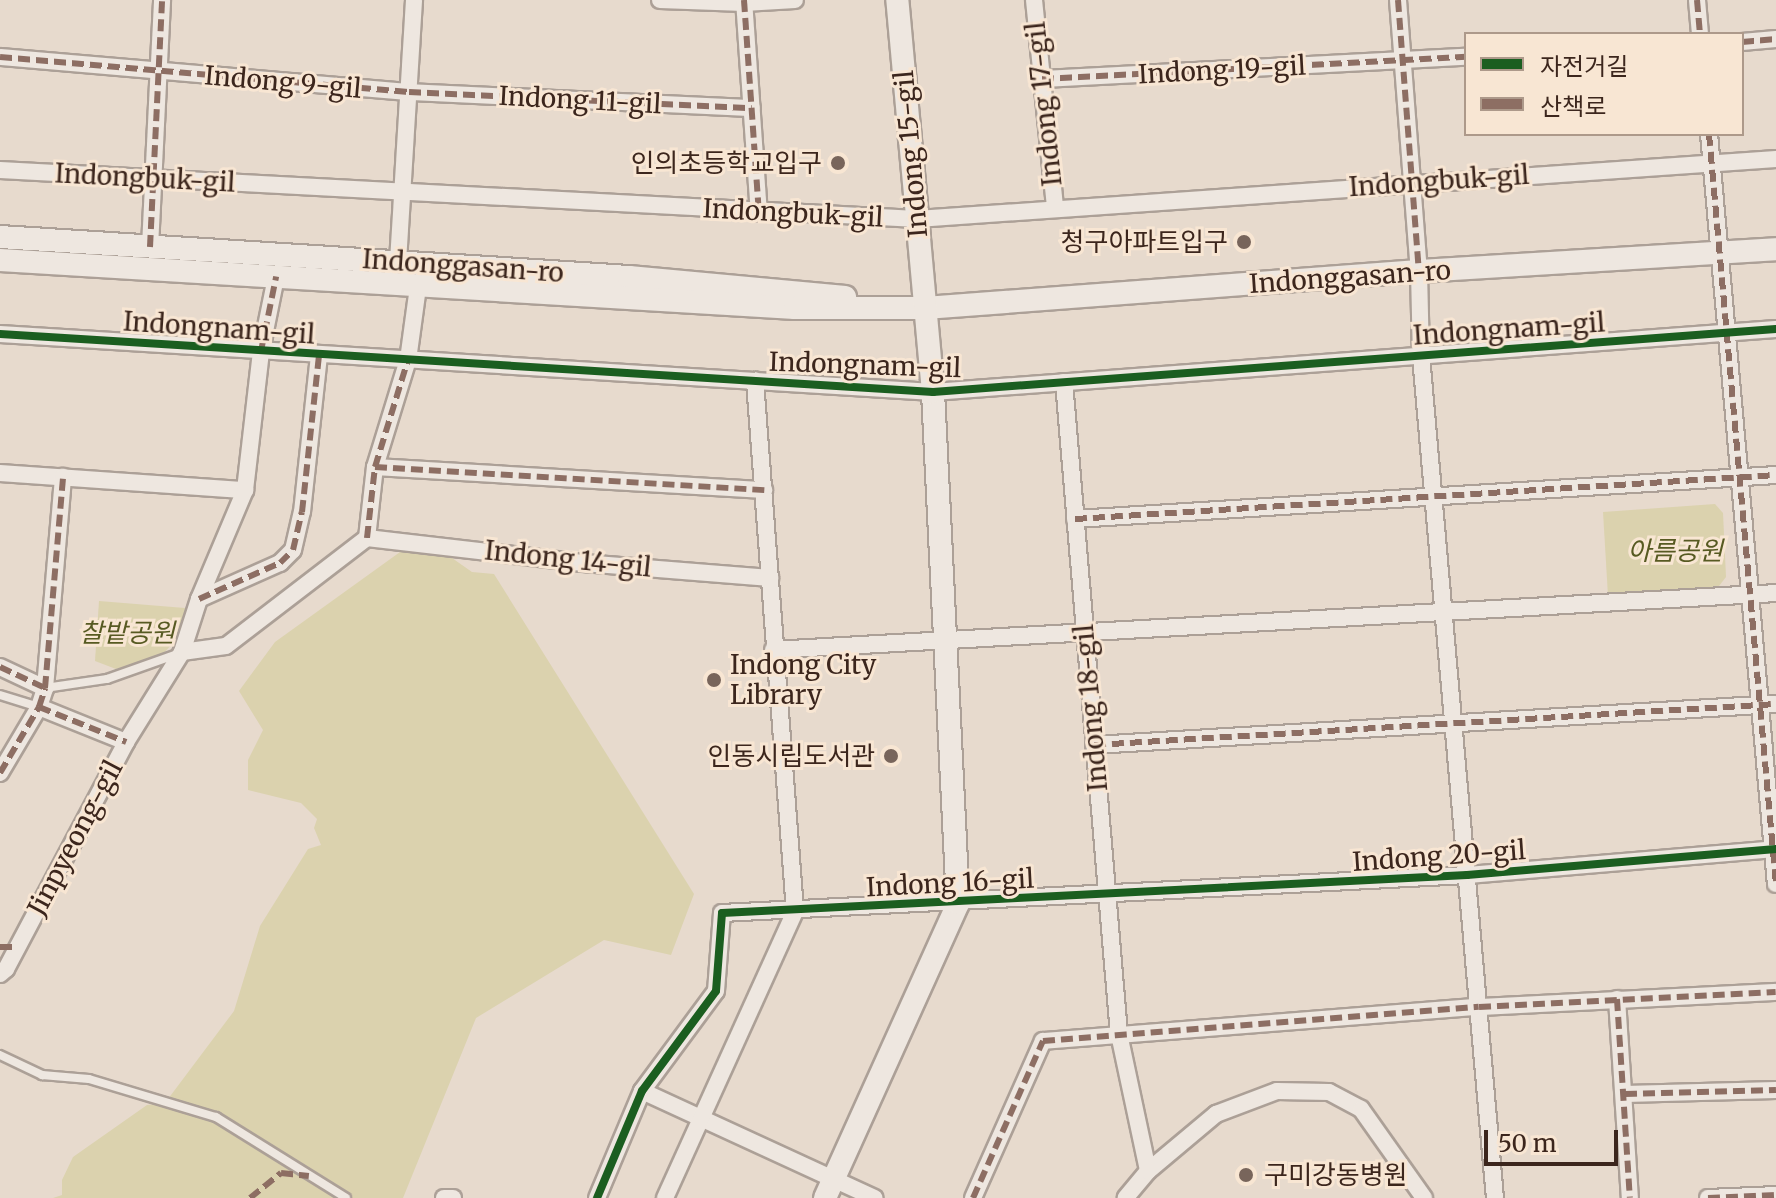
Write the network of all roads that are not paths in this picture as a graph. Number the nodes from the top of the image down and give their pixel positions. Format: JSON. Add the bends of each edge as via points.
{"nodes":[{"id":1,"x":162,"y":0,"type":"edge"},
{"id":2,"x":414,"y":0,"type":"edge"},
{"id":3,"x":660,"y":0,"type":"edge"},
{"id":4,"x":795,"y":0,"type":"edge"},
{"id":5,"x":897,"y":0,"type":"edge"},
{"id":6,"x":1034,"y":0,"type":"edge"},
{"id":7,"x":1398,"y":0,"type":"edge"},
{"id":8,"x":1697,"y":0,"type":"edge"},
{"id":9,"x":744,"y":2,"type":"edge"},
{"id":10,"x":1700,"y":32,"type":"edge"},
{"id":11,"x":1776,"y":39,"type":"edge"},
{"id":12,"x":1744,"y":42,"type":"edge"},
{"id":13,"x":0,"y":57,"type":"edge"},
{"id":14,"x":1464,"y":57,"type":"edge"},
{"id":15,"x":1403,"y":60,"type":"junction"},
{"id":16,"x":157,"y":71,"type":"junction"},
{"id":17,"x":1042,"y":79,"type":"junction"},
{"id":18,"x":409,"y":92,"type":"junction"},
{"id":19,"x":752,"y":108,"type":"junction"},
{"id":20,"x":1709,"y":136,"type":"edge"},
{"id":21,"x":1776,"y":159,"type":"edge"},
{"id":22,"x":1712,"y":163,"type":"junction"},
{"id":23,"x":0,"y":170,"type":"edge"},
{"id":24,"x":153,"y":178,"type":"junction"},
{"id":25,"x":1412,"y":182,"type":"junction"},
{"id":26,"x":404,"y":192,"type":"junction"},
{"id":27,"x":1055,"y":208,"type":"junction"},
{"id":28,"x":759,"y":212,"type":"junction"},
{"id":29,"x":917,"y":219,"type":"junction"},
{"id":30,"x":0,"y":237,"type":"edge"},
{"id":31,"x":150,"y":247,"type":"junction"},
{"id":32,"x":1776,"y":249,"type":"edge"},
{"id":33,"x":1720,"y":253,"type":"junction"},
{"id":34,"x":0,"y":260,"type":"edge"},
{"id":35,"x":398,"y":262,"type":"junction"},
{"id":36,"x":1419,"y":271,"type":"junction"},
{"id":37,"x":276,"y":277,"type":"junction"},
{"id":38,"x":418,"y":287,"type":"junction"},
{"id":39,"x":925,"y":308,"type":"junction"},
{"id":40,"x":1776,"y":329,"type":"edge"},
{"id":41,"x":1727,"y":333,"type":"junction"},
{"id":42,"x":0,"y":334,"type":"edge"},
{"id":43,"x":261,"y":351,"type":"junction"},
{"id":44,"x":319,"y":355,"type":"junction"},
{"id":45,"x":1421,"y":356,"type":"junction"},
{"id":46,"x":408,"y":360,"type":"junction"},
{"id":47,"x":755,"y":381,"type":"junction"},
{"id":48,"x":1064,"y":382,"type":"junction"},
{"id":49,"x":933,"y":392,"type":"junction"},
{"id":50,"x":375,"y":467,"type":"junction"},
{"id":51,"x":0,"y":473,"type":"edge"},
{"id":52,"x":1776,"y":475,"type":"edge"},
{"id":53,"x":63,"y":477,"type":"junction"},
{"id":54,"x":1740,"y":478,"type":"junction"},
{"id":55,"x":245,"y":490,"type":"junction"},
{"id":56,"x":764,"y":490,"type":"junction"},
{"id":57,"x":1433,"y":496,"type":"junction"},
{"id":58,"x":1075,"y":519,"type":"junction"},
{"id":59,"x":367,"y":538,"type":"junction"},
{"id":60,"x":770,"y":578,"type":"junction"},
{"id":61,"x":1776,"y":593,"type":"edge"},
{"id":62,"x":1750,"y":595,"type":"junction"},
{"id":63,"x":199,"y":599,"type":"junction"},
{"id":64,"x":1444,"y":610,"type":"junction"},
{"id":65,"x":1085,"y":631,"type":"junction"},
{"id":66,"x":947,"y":640,"type":"junction"},
{"id":67,"x":773,"y":650,"type":"junction"},
{"id":68,"x":182,"y":652,"type":"junction"},
{"id":69,"x":0,"y":667,"type":"edge"},
{"id":70,"x":45,"y":688,"type":"junction"},
{"id":71,"x":0,"y":695,"type":"edge"},
{"id":72,"x":1768,"y":705,"type":"edge"},
{"id":73,"x":39,"y":707,"type":"junction"},
{"id":74,"x":1454,"y":722,"type":"junction"},
{"id":75,"x":126,"y":742,"type":"junction"},
{"id":76,"x":1094,"y":745,"type":"junction"},
{"id":77,"x":0,"y":773,"type":"edge"},
{"id":78,"x":1774,"y":849,"type":"edge"},
{"id":79,"x":1467,"y":875,"type":"junction"},
{"id":80,"x":1776,"y":884,"type":"edge"},
{"id":81,"x":1106,"y":895,"type":"junction"},
{"id":82,"x":958,"y":903,"type":"junction"},
{"id":83,"x":795,"y":911,"type":"junction"},
{"id":84,"x":0,"y":947,"type":"edge"},
{"id":85,"x":18,"y":947,"type":"junction"},
{"id":86,"x":0,"y":974,"type":"edge"},
{"id":87,"x":1776,"y":992,"type":"edge"},
{"id":88,"x":1617,"y":999,"type":"junction"},
{"id":89,"x":1479,"y":1007,"type":"junction"},
{"id":90,"x":1119,"y":1034,"type":"junction"},
{"id":91,"x":0,"y":1055,"type":"edge"},
{"id":92,"x":1776,"y":1090,"type":"edge"},
{"id":93,"x":642,"y":1091,"type":"junction"},
{"id":94,"x":1625,"y":1094,"type":"junction"},
{"id":95,"x":700,"y":1121,"type":"junction"},
{"id":96,"x":1148,"y":1171,"type":"junction"},
{"id":97,"x":830,"y":1189,"type":"edge"},
{"id":98,"x":1776,"y":1195,"type":"edge"},
{"id":99,"x":346,"y":1198,"type":"edge"},
{"id":100,"x":444,"y":1198,"type":"edge"},
{"id":101,"x":453,"y":1198,"type":"edge"},
{"id":102,"x":597,"y":1198,"type":"edge"},
{"id":103,"x":665,"y":1198,"type":"edge"},
{"id":104,"x":875,"y":1198,"type":"edge"},
{"id":105,"x":973,"y":1198,"type":"edge"},
{"id":106,"x":1125,"y":1198,"type":"edge"},
{"id":107,"x":1424,"y":1198,"type":"edge"},
{"id":108,"x":1495,"y":1198,"type":"edge"},
{"id":109,"x":1630,"y":1198,"type":"edge"},
{"id":110,"x":1708,"y":1198,"type":"edge"}],
"edges":[{"from":1,"to":16,"type":"street"},
{"from":2,"to":18,"type":"street"},
{"from":3,"to":9,"type":"street"},
{"from":4,"to":9,"type":"street"},
{"from":5,"to":29,"type":"main road","name":"Indong 15-gil"},
{"from":6,"to":17,"type":"street","name":"Indong 17-gil"},
{"from":7,"to":15,"type":"street"},
{"from":8,"to":10,"type":"street"},
{"from":9,"to":19,"type":"street"},
{"from":11,"to":12,"type":"street"},
{"from":13,"to":16,"type":"street","name":"Indong 9-gil"},
{"from":14,"to":15,"type":"street","name":"Indong 19-gil"},
{"from":15,"to":17,"type":"street","name":"Indong 19-gil"},
{"from":15,"to":25,"type":"street"},
{"from":16,"to":18,"type":"street","name":"Indong 9-gil"},
{"from":16,"to":24,"type":"street"},
{"from":17,"to":27,"type":"street","name":"Indong 17-gil"},
{"from":18,"to":19,"type":"street","name":"Indong 11-gil"},
{"from":18,"to":26,"type":"street"},
{"from":19,"to":28,"type":"street"},
{"from":20,"to":22,"type":"street"},
{"from":21,"to":22,"type":"street","name":"Indongbuk-gil"},
{"from":22,"to":25,"type":"street","name":"Indongbuk-gil"},
{"from":22,"to":33,"type":"street"},
{"from":23,"to":24,"type":"street","name":"Indongbuk-gil"},
{"from":24,"to":26,"type":"street","name":"Indongbuk-gil"},
{"from":24,"to":31,"type":"street"},
{"from":25,"to":27,"type":"street","name":"Indongbuk-gil"},
{"from":25,"to":36,"type":"street"},
{"from":26,"to":28,"type":"street","name":"Indongbuk-gil"},
{"from":26,"to":35,"type":"street"},
{"from":27,"to":29,"type":"street","name":"Indongbuk-gil"},
{"from":28,"to":29,"type":"street","name":"Indongbuk-gil"},
{"from":29,"to":39,"type":"main road","name":"Indong 15-gil"},
{"from":30,"to":31,"type":"main road","name":"Indonggasan-ro"},
{"from":31,"to":35,"type":"main road","name":"Indonggasan-ro"},
{"from":32,"to":33,"type":"main road","name":"Indonggasan-ro"},
{"from":33,"to":36,"type":"main road","name":"Indonggasan-ro"},
{"from":33,"to":41,"type":"street"},
{"from":34,"to":37,"type":"main road","name":"Indonggasan-ro"},
{"from":35,"to":39,"type":"main road","name":"Indonggasan-ro","via":[[787,289]]},
{"from":36,"to":39,"type":"main road","name":"Indonggasan-ro"},
{"from":36,"to":45,"type":"street","name":"Indong 20-gil"},
{"from":37,"to":38,"type":"main road","name":"Indonggasan-ro"},
{"from":37,"to":43,"type":"street","name":"Jinpyeong-gil"},
{"from":38,"to":39,"type":"main road","name":"Indonggasan-ro","via":[[795,308]]},
{"from":38,"to":46,"type":"street"},
{"from":39,"to":49,"type":"main road","name":"Indong 16-gil"},
{"from":40,"to":41,"type":"street","name":"Indongnam-gil"},
{"from":41,"to":45,"type":"street","name":"Indongnam-gil"},
{"from":41,"to":54,"type":"street"},
{"from":42,"to":43,"type":"street","name":"Indongnam-gil"},
{"from":43,"to":44,"type":"street","name":"Indongnam-gil"},
{"from":43,"to":55,"type":"street","name":"Jinpyeong-gil"},
{"from":44,"to":46,"type":"street","name":"Indongnam-gil"},
{"from":44,"to":63,"type":"street","name":"Indongnam-gil","via":[[293,550],[280,563]]},
{"from":45,"to":48,"type":"street","name":"Indongnam-gil"},
{"from":45,"to":57,"type":"street","name":"Indong 20-gil"},
{"from":46,"to":47,"type":"street","name":"Indongnam-gil"},
{"from":46,"to":50,"type":"street"},
{"from":47,"to":49,"type":"street","name":"Indongnam-gil"},
{"from":47,"to":56,"type":"street"},
{"from":48,"to":49,"type":"street","name":"Indongnam-gil"},
{"from":48,"to":58,"type":"street","name":"Indong 18-gil"},
{"from":49,"to":66,"type":"main road","name":"Indong 16-gil"},
{"from":50,"to":56,"type":"street"},
{"from":50,"to":59,"type":"street"},
{"from":51,"to":53,"type":"street"},
{"from":52,"to":54,"type":"street"},
{"from":53,"to":55,"type":"street"},
{"from":53,"to":70,"type":"street"},
{"from":54,"to":57,"type":"street"},
{"from":54,"to":62,"type":"street"},
{"from":55,"to":63,"type":"street","name":"Jinpyeong-gil"},
{"from":56,"to":60,"type":"street"},
{"from":57,"to":58,"type":"street"},
{"from":57,"to":64,"type":"street","name":"Indong 20-gil"},
{"from":58,"to":65,"type":"street","name":"Indong 18-gil"},
{"from":59,"to":60,"type":"street","name":"Indong 14-gil"},
{"from":59,"to":68,"type":"street","via":[[226,646]]},
{"from":60,"to":67,"type":"street"},
{"from":61,"to":62,"type":"street"},
{"from":62,"to":64,"type":"street"},
{"from":62,"to":72,"type":"street"},
{"from":63,"to":68,"type":"street","name":"Jinpyeong-gil"},
{"from":64,"to":65,"type":"street"},
{"from":64,"to":74,"type":"street","name":"Indong 20-gil"},
{"from":65,"to":66,"type":"street"},
{"from":65,"to":76,"type":"street","name":"Indong 18-gil"},
{"from":66,"to":67,"type":"street"},
{"from":66,"to":82,"type":"main road","name":"Indong 16-gil"},
{"from":67,"to":83,"type":"street"},
{"from":68,"to":70,"type":"lane","via":[[107,679]]},
{"from":68,"to":75,"type":"street","name":"Jinpyeong-gil"},
{"from":69,"to":70,"type":"street"},
{"from":70,"to":73,"type":"street"},
{"from":71,"to":73,"type":"lane"},
{"from":72,"to":74,"type":"street"},
{"from":72,"to":78,"type":"street"},
{"from":73,"to":75,"type":"street","name":"Jinpyeong-gil"},
{"from":73,"to":77,"type":"street"},
{"from":74,"to":76,"type":"street"},
{"from":74,"to":79,"type":"street","name":"Indong 20-gil"},
{"from":75,"to":85,"type":"street","name":"Jinpyeong-gil"},
{"from":76,"to":81,"type":"street","name":"Indong 18-gil"},
{"from":78,"to":79,"type":"street","name":"Indong 20-gil"},
{"from":78,"to":80,"type":"street"},
{"from":79,"to":81,"type":"street","name":"Indong 20-gil"},
{"from":79,"to":89,"type":"street","name":"Indong 20-gil"},
{"from":81,"to":82,"type":"street","name":"Indong 16-gil"},
{"from":81,"to":90,"type":"street","name":"Indong 18-gil"},
{"from":82,"to":83,"type":"street","name":"Indong 16-gil"},
{"from":82,"to":97,"type":"main road","name":"Indong 16-gil"},
{"from":83,"to":93,"type":"street","via":[[722,913],[716,991]]},
{"from":83,"to":95,"type":"street"},
{"from":84,"to":85,"type":"street"},
{"from":85,"to":86,"type":"street","name":"Jinpyeong-gil"},
{"from":87,"to":88,"type":"street"},
{"from":88,"to":89,"type":"street"},
{"from":88,"to":94,"type":"street"},
{"from":89,"to":90,"type":"street"},
{"from":89,"to":108,"type":"street","name":"Indong 20-gil"},
{"from":90,"to":96,"type":"street","name":"Indong 18-gil"},
{"from":90,"to":105,"type":"street","via":[[1043,1041]]},
{"from":91,"to":99,"type":"lane","via":[[42,1075],[89,1079],[216,1117]]},
{"from":92,"to":94,"type":"street"},
{"from":93,"to":95,"type":"street"},
{"from":93,"to":102,"type":"street"},
{"from":94,"to":109,"type":"street"},
{"from":95,"to":97,"type":"street"},
{"from":95,"to":103,"type":"street"},
{"from":96,"to":106,"type":"street"},
{"from":96,"to":107,"type":"street","via":[[1216,1114],[1277,1091],[1329,1092],[1361,1109]]},
{"from":97,"to":104,"type":"street"},
{"from":98,"to":110,"type":"street"},
{"from":100,"to":101,"type":"street"}]}
